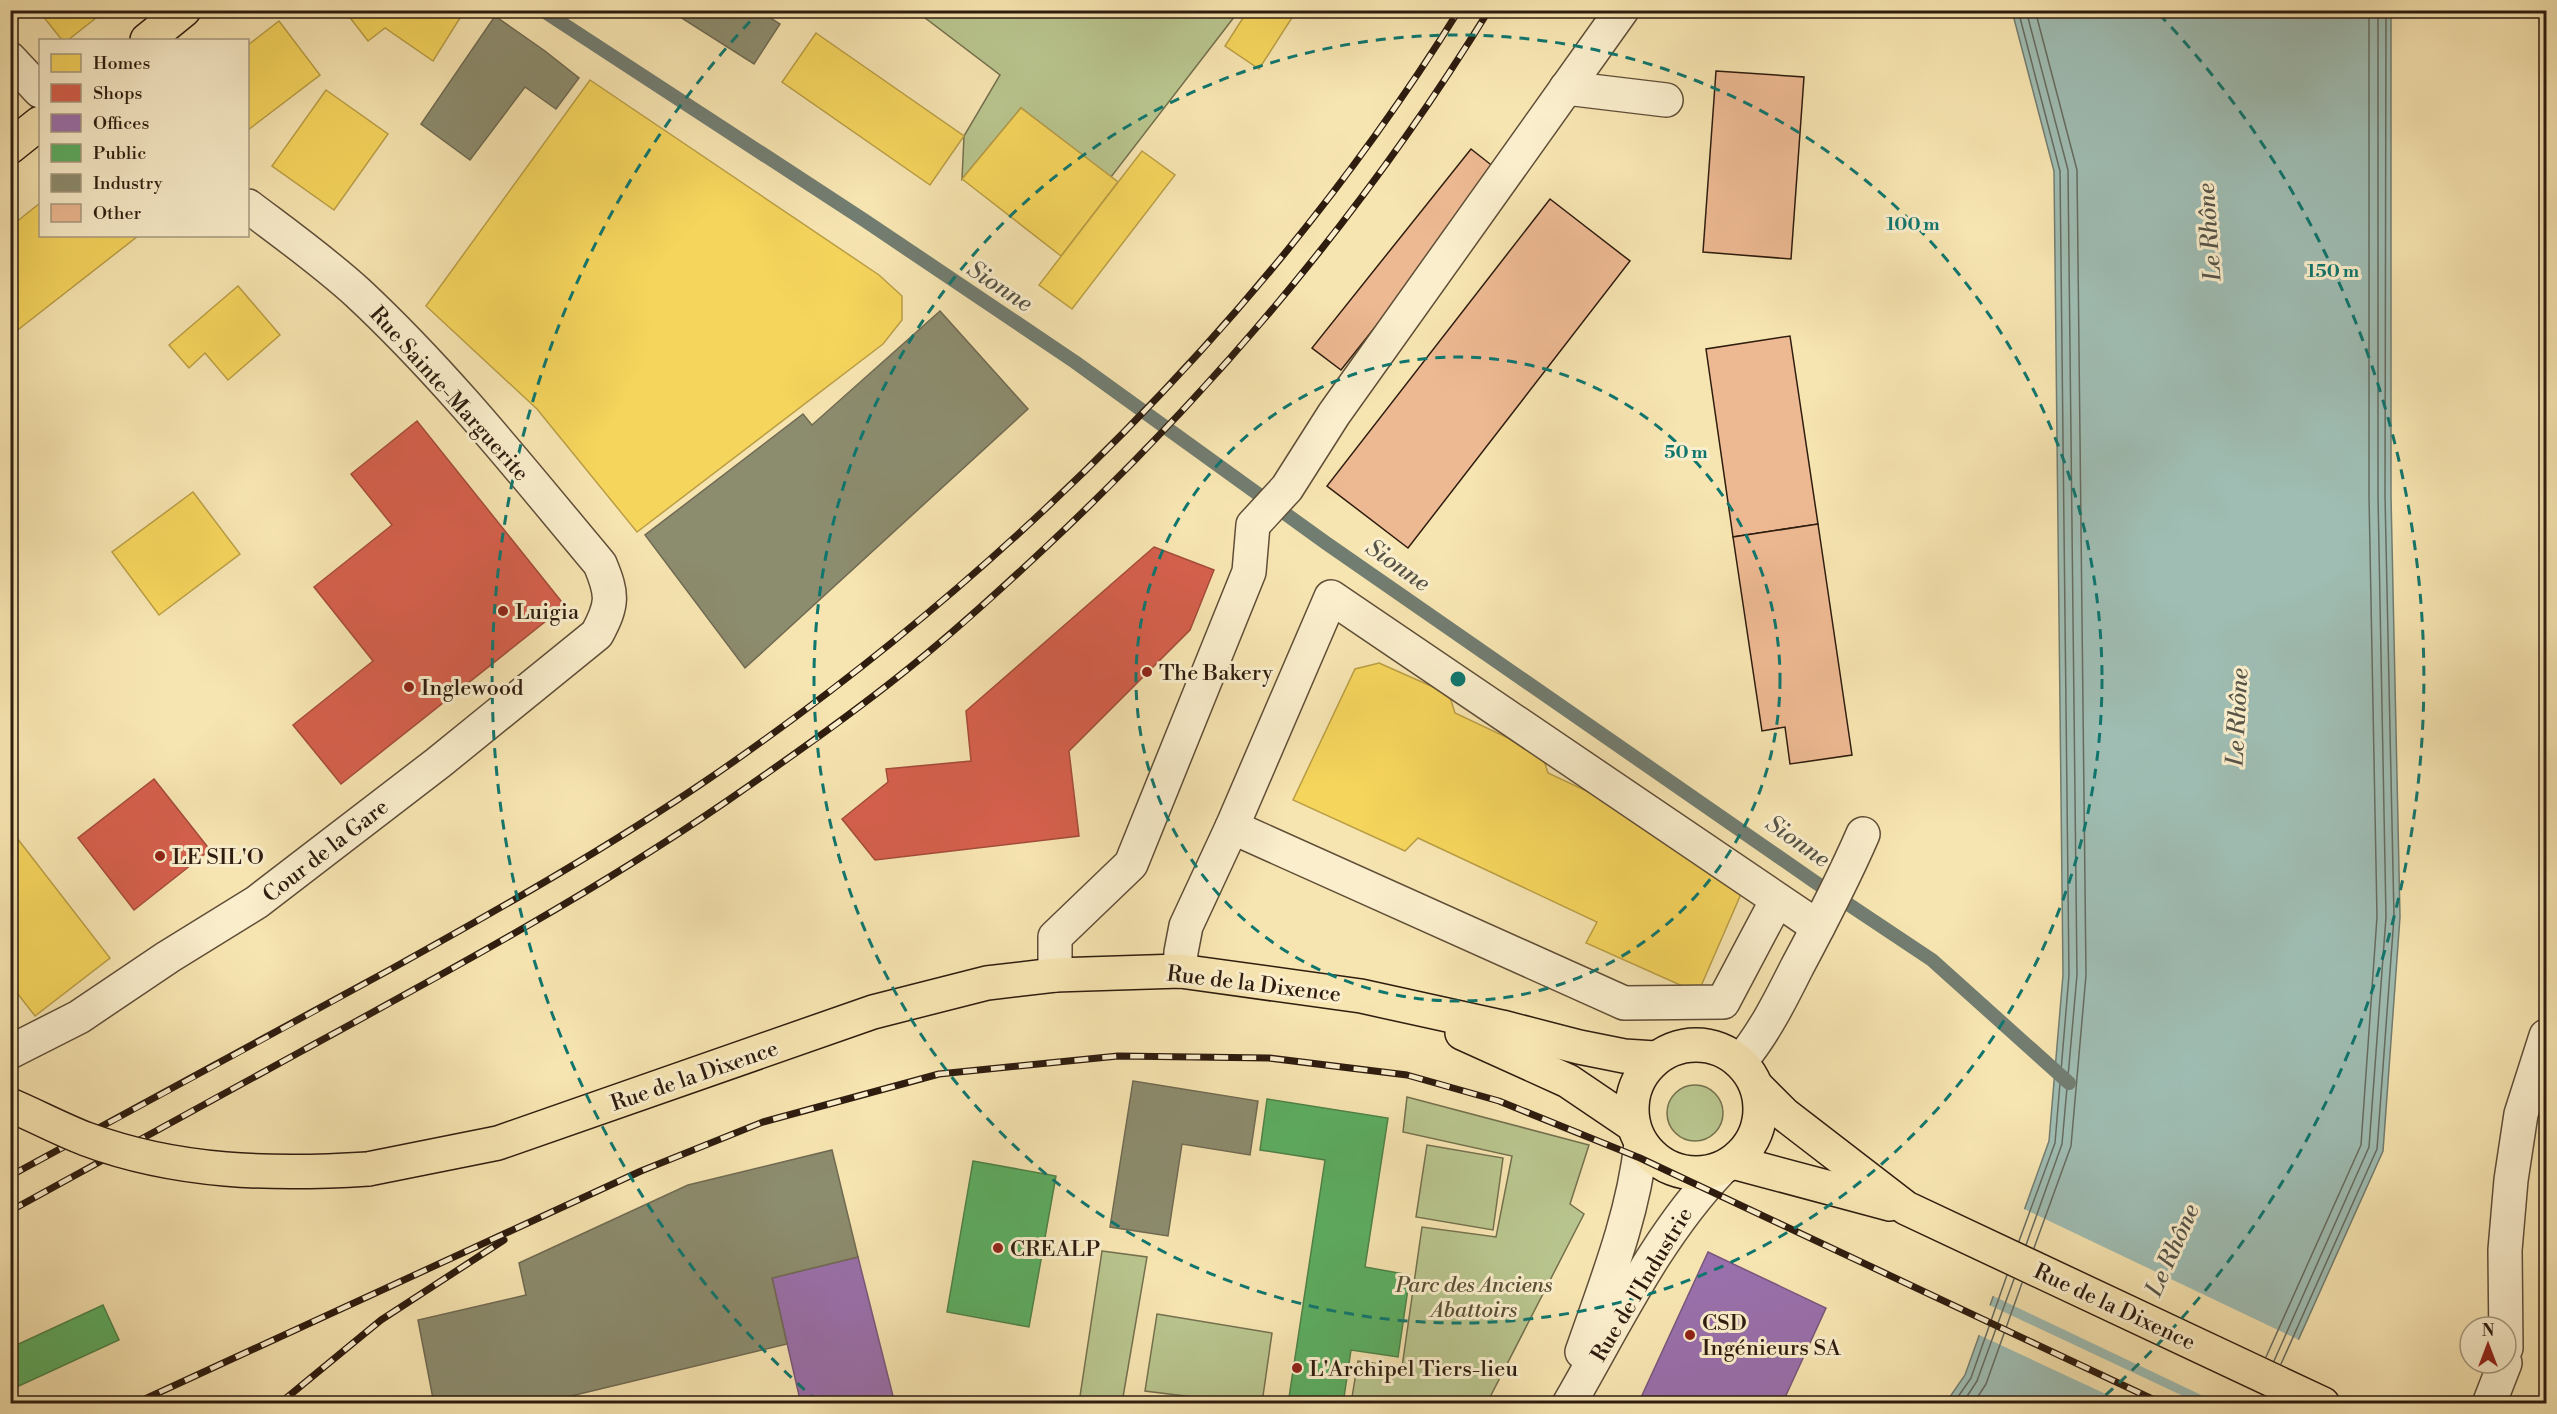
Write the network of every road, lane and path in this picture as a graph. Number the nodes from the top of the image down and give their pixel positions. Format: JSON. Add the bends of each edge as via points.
{"nodes":[{"id":1,"x":184,"y":10,"type":"edge"},
{"id":2,"x":1622,"y":10,"type":"edge"},
{"id":3,"x":148,"y":39,"type":"edge"},
{"id":4,"x":10,"y":59,"type":"edge"},
{"id":5,"x":1566,"y":88,"type":"junction"},
{"id":6,"x":39,"y":90,"type":"edge"},
{"id":7,"x":1666,"y":100,"type":"dead end"},
{"id":8,"x":39,"y":124,"type":"edge"},
{"id":9,"x":10,"y":147,"type":"edge"},
{"id":10,"x":249,"y":207,"type":"edge"},
{"id":11,"x":610,"y":610,"type":"joint"},
{"id":12,"x":1232,"y":826,"type":"junction"},
{"id":13,"x":1863,"y":834,"type":"dead end"},
{"id":14,"x":1777,"y":900,"type":"junction"},
{"id":15,"x":1823,"y":920,"type":"junction"},
{"id":16,"x":1180,"y":971,"type":"junction"},
{"id":17,"x":1055,"y":975,"type":"junction"},
{"id":18,"x":1385,"y":1001,"type":"junction"},
{"id":19,"x":2547,"y":1036,"type":"edge"},
{"id":20,"x":10,"y":1052,"type":"edge"},
{"id":21,"x":1655,"y":1058,"type":"junction"},
{"id":22,"x":1748,"y":1075,"type":"junction"},
{"id":23,"x":10,"y":1105,"type":"edge"},
{"id":24,"x":1637,"y":1134,"type":"junction"},
{"id":25,"x":1727,"y":1165,"type":"junction"},
{"id":26,"x":1913,"y":1211,"type":"junction"},
{"id":27,"x":2506,"y":1315,"type":"edge"},
{"id":28,"x":2500,"y":1375,"type":"edge"},
{"id":29,"x":2507,"y":1375,"type":"edge"},
{"id":30,"x":1564,"y":1404,"type":"edge"},
{"id":31,"x":1569,"y":1404,"type":"edge"},
{"id":32,"x":2323,"y":1404,"type":"edge"},
{"id":33,"x":2489,"y":1404,"type":"edge"},
{"id":34,"x":2511,"y":1404,"type":"edge"}],
"edges":[{"from":1,"to":3,"type":"main road"},
{"from":2,"to":5,"type":"street"},
{"from":4,"to":6,"type":"street"},
{"from":5,"to":7,"type":"street"},
{"from":5,"to":17,"type":"street","via":[[1334,414],[1287,488],[1253,525],[1249,572],[1131,864],[1055,937]]},
{"from":8,"to":9,"type":"main road"},
{"from":10,"to":11,"type":"street","name":"Rue Sainte-Marguerite","via":[[358,293],[478,418],[600,564],[610,589]]},
{"from":11,"to":20,"type":"street","name":"Cour de la Gare","via":[[597,634],[257,902],[79,1017]]},
{"from":12,"to":14,"type":"street","via":[[1624,1003],[1722,1002]]},
{"from":12,"to":14,"type":"street","via":[[1331,597]]},
{"from":12,"to":16,"type":"street","via":[[1185,926]]},
{"from":13,"to":15,"type":"street"},
{"from":14,"to":15,"type":"street"},
{"from":15,"to":22,"type":"street","via":[[1758,1041]]},
{"from":16,"to":17,"type":"main road","name":"Rue de la Dixence"},
{"from":16,"to":18,"type":"main road","name":"Rue de la Dixence"},
{"from":17,"to":23,"type":"main road","name":"Rue de la Dixence","bridge":true,"via":[[987,983],[873,1012],[498,1143],[368,1169],[273,1173],[183,1164],[88,1139]]},
{"from":18,"to":21,"type":"main road","name":"Rue de la Dixence","via":[[1590,1049]]},
{"from":18,"to":24,"type":"main road","name":"Rue de la Dixence","via":[[1568,1081]]},
{"from":19,"to":27,"type":"street","via":[[2521,1114],[2511,1180],[2505,1250]]},
{"from":21,"to":22,"type":"main road","via":[[1674,1048],[1696,1044],[1717,1048]]},
{"from":21,"to":24,"type":"main road","via":[[1634,1089],[1631,1103]]},
{"from":22,"to":25,"type":"main road","via":[[1761,1109],[1756,1132],[1744,1152]]},
{"from":22,"to":26,"type":"main road","name":"Rue de la Dixence","via":[[1784,1114]]},
{"from":24,"to":25,"type":"main road","via":[[1651,1156],[1680,1172],[1696,1174]]},
{"from":24,"to":30,"type":"street","name":"Rue de l'Industrie","via":[[1638,1173],[1626,1226]]},
{"from":25,"to":26,"type":"main road","name":"Rue de la Dixence"},
{"from":25,"to":31,"type":"street","name":"Rue de l'Industrie","via":[[1694,1197],[1661,1242]]},
{"from":26,"to":32,"type":"main road","name":"Rue de la Dixence"},
{"from":28,"to":33,"type":"street"},
{"from":29,"to":34,"type":"street"}]}
